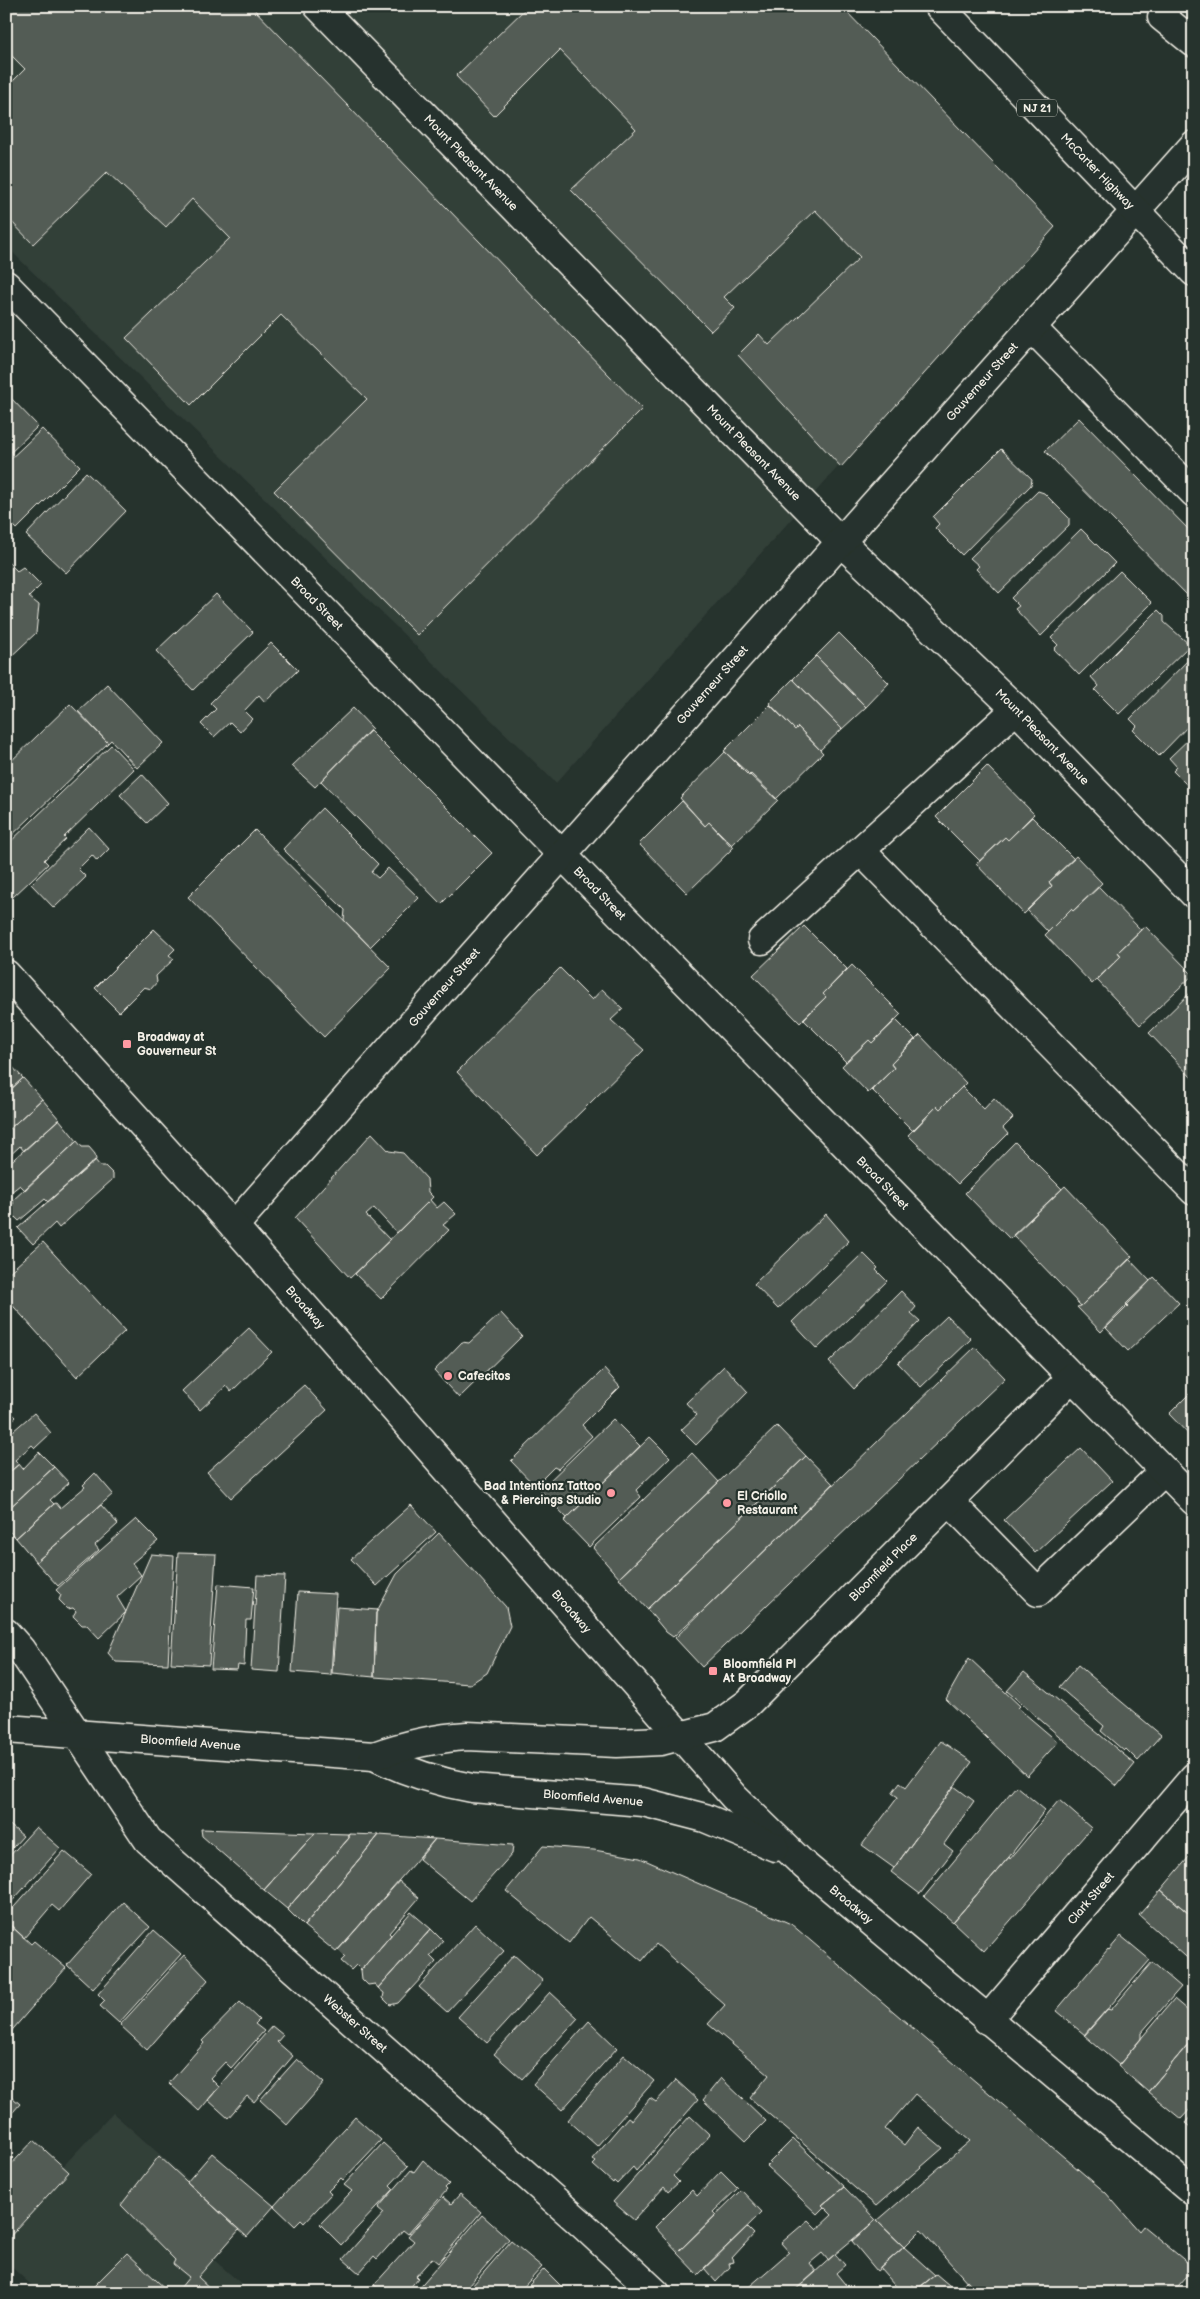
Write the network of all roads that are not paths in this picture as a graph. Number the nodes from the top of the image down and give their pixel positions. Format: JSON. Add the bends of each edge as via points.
{"nodes":[{"id":1,"x":318,"y":6,"type":"edge"},
{"id":2,"x":939,"y":6,"type":"edge"},
{"id":3,"x":1161,"y":10,"type":"edge"},
{"id":4,"x":1194,"y":43,"type":"edge"},
{"id":5,"x":1194,"y":145,"type":"edge"},
{"id":6,"x":1136,"y":210,"type":"junction"},
{"id":7,"x":1194,"y":272,"type":"edge"},
{"id":8,"x":6,"y":285,"type":"edge"},
{"id":9,"x":1032,"y":328,"type":"junction"},
{"id":10,"x":1194,"y":494,"type":"edge"},
{"id":11,"x":839,"y":540,"type":"junction"},
{"id":12,"x":1016,"y":709,"type":"junction"},
{"id":13,"x":861,"y":851,"type":"junction"},
{"id":14,"x":561,"y":854,"type":"junction"},
{"id":15,"x":1194,"y":894,"type":"edge"},
{"id":16,"x":762,"y":940,"type":"dead end"},
{"id":17,"x":6,"y":974,"type":"edge"},
{"id":18,"x":1194,"y":1191,"type":"edge"},
{"id":19,"x":234,"y":1226,"type":"junction"},
{"id":20,"x":1072,"y":1377,"type":"junction"},
{"id":21,"x":1164,"y":1471,"type":"junction"},
{"id":22,"x":949,"y":1501,"type":"junction"},
{"id":23,"x":1194,"y":1502,"type":"edge"},
{"id":24,"x":6,"y":1633,"type":"edge"},
{"id":25,"x":6,"y":1729,"type":"edge"},
{"id":26,"x":78,"y":1733,"type":"junction"},
{"id":27,"x":681,"y":1737,"type":"junction"},
{"id":28,"x":374,"y":1756,"type":"junction"},
{"id":29,"x":1194,"y":1777,"type":"edge"},
{"id":30,"x":804,"y":1865,"type":"junction"},
{"id":31,"x":987,"y":2020,"type":"junction"},
{"id":32,"x":1194,"y":2192,"type":"edge"},
{"id":33,"x":656,"y":2293,"type":"edge"}],
"edges":[{"from":1,"to":11,"type":"street","name":"Mount Pleasant Avenue"},
{"from":2,"to":6,"type":"street","name":"McCarter Highway","number":"NJ 21"},
{"from":3,"to":4,"type":"street"},
{"from":5,"to":6,"type":"street","name":"Gouverneur Street"},
{"from":6,"to":7,"type":"street","name":"McCarter Highway","number":"NJ 21"},
{"from":6,"to":9,"type":"street","name":"Gouverneur Street"},
{"from":8,"to":14,"type":"street","name":"Broad Street"},
{"from":9,"to":10,"type":"street"},
{"from":9,"to":11,"type":"street","name":"Gouverneur Street"},
{"from":11,"to":12,"type":"street","name":"Mount Pleasant Avenue"},
{"from":11,"to":14,"type":"street","name":"Gouverneur Street"},
{"from":12,"to":13,"type":"street"},
{"from":12,"to":15,"type":"street","name":"Mount Pleasant Avenue"},
{"from":13,"to":16,"type":"street"},
{"from":13,"to":18,"type":"street"},
{"from":14,"to":19,"type":"street","name":"Gouverneur Street"},
{"from":14,"to":20,"type":"street","name":"Broad Street"},
{"from":17,"to":19,"type":"street","name":"Broadway"},
{"from":19,"to":27,"type":"street","name":"Broadway"},
{"from":20,"to":21,"type":"street","name":"Broad Street"},
{"from":20,"to":22,"type":"street","name":"Bloomfield Place"},
{"from":21,"to":22,"type":"street","via":[[1038,1592]]},
{"from":21,"to":23,"type":"street","name":"Broad Street"},
{"from":22,"to":27,"type":"street","name":"Bloomfield Place","via":[[748,1703],[715,1727]]},
{"from":24,"to":26,"type":"street","name":"Webster Street","via":[[22,1650]]},
{"from":25,"to":26,"type":"street","name":"Bloomfield Avenue"},
{"from":26,"to":28,"type":"street","name":"Bloomfield Avenue"},
{"from":26,"to":33,"type":"street","name":"Webster Street","via":[[148,1840]]},
{"from":27,"to":28,"type":"street","name":"Bloomfield Avenue","via":[[617,1743],[445,1737]]},
{"from":27,"to":30,"type":"street","name":"Broadway","via":[[734,1797]]},
{"from":28,"to":30,"type":"street","name":"Bloomfield Avenue","via":[[423,1778],[447,1784],[643,1802],[671,1808],[733,1828]]},
{"from":29,"to":31,"type":"street","name":"Clark Street"},
{"from":30,"to":31,"type":"street","name":"Broadway"},
{"from":31,"to":32,"type":"street","name":"Broadway"}]}
